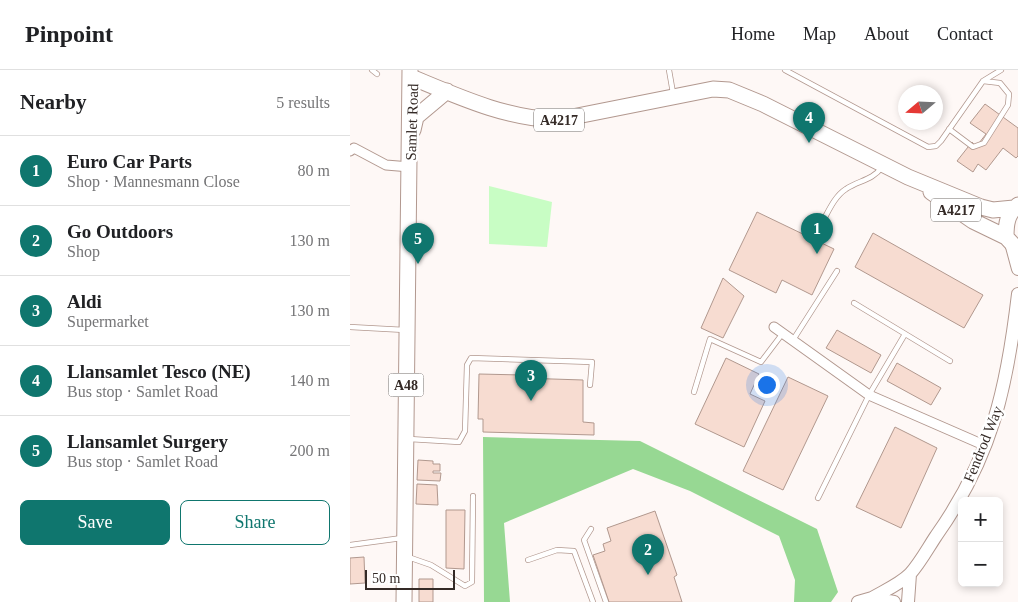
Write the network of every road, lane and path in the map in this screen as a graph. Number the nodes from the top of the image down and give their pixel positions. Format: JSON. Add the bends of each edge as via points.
{"nodes":[{"id":1,"x":372,"y":70,"type":"edge"},
{"id":2,"x":669,"y":70,"type":"edge"},
{"id":3,"x":785,"y":70,"type":"edge"},
{"id":4,"x":1001,"y":70,"type":"edge"},
{"id":5,"x":378,"y":74,"type":"dead end"},
{"id":6,"x":411,"y":74,"type":"edge"},
{"id":7,"x":983,"y":81,"type":"junction"},
{"id":8,"x":447,"y":91,"type":"junction"},
{"id":9,"x":674,"y":98,"type":"junction"},
{"id":10,"x":949,"y":129,"type":"junction"},
{"id":11,"x":410,"y":142,"type":"junction"},
{"id":12,"x":350,"y":151,"type":"edge"},
{"id":13,"x":884,"y":164,"type":"junction"},
{"id":14,"x":410,"y":168,"type":"junction"},
{"id":15,"x":908,"y":177,"type":"junction"},
{"id":16,"x":1016,"y":207,"type":"edge"},
{"id":17,"x":822,"y":221,"type":"dead end"},
{"id":18,"x":1012,"y":244,"type":"edge"},
{"id":19,"x":1018,"y":269,"type":"edge"},
{"id":20,"x":838,"y":271,"type":"dead end"},
{"id":21,"x":1018,"y":294,"type":"edge"},
{"id":22,"x":854,"y":303,"type":"dead end"},
{"id":23,"x":350,"y":327,"type":"edge"},
{"id":24,"x":774,"y":327,"type":"dead end"},
{"id":25,"x":406,"y":330,"type":"junction"},
{"id":26,"x":783,"y":333,"type":"junction"},
{"id":27,"x":905,"y":334,"type":"junction"},
{"id":28,"x":1018,"y":338,"type":"edge"},
{"id":29,"x":793,"y":340,"type":"junction"},
{"id":30,"x":1010,"y":359,"type":"junction"},
{"id":31,"x":950,"y":361,"type":"dead end"},
{"id":32,"x":590,"y":386,"type":"dead end"},
{"id":33,"x":694,"y":392,"type":"dead end"},
{"id":34,"x":869,"y":395,"type":"junction"},
{"id":35,"x":405,"y":438,"type":"junction"},
{"id":36,"x":986,"y":446,"type":"junction"},
{"id":37,"x":473,"y":496,"type":"dead end"},
{"id":38,"x":818,"y":498,"type":"dead end"},
{"id":39,"x":591,"y":529,"type":"dead end"},
{"id":40,"x":404,"y":538,"type":"junction"},
{"id":41,"x":350,"y":545,"type":"edge"},
{"id":42,"x":404,"y":556,"type":"junction"},
{"id":43,"x":528,"y":560,"type":"dead end"},
{"id":44,"x":910,"y":574,"type":"junction"},
{"id":45,"x":872,"y":598,"type":"junction"},
{"id":46,"x":404,"y":602,"type":"edge"},
{"id":47,"x":593,"y":602,"type":"edge"},
{"id":48,"x":606,"y":602,"type":"edge"},
{"id":49,"x":858,"y":602,"type":"edge"},
{"id":50,"x":894,"y":602,"type":"edge"},
{"id":51,"x":908,"y":602,"type":"edge"}],
"edges":[{"from":1,"to":5,"type":"lane"},
{"from":2,"to":9,"type":"lane"},
{"from":3,"to":10,"type":"lane","via":[[928,146],[936,146]]},
{"from":4,"to":7,"type":"lane"},
{"from":6,"to":8,"type":"main road","name":"Samlet Road","number":"A4217"},
{"from":6,"to":11,"type":"main road","name":"Samlet Road","number":"A48"},
{"from":7,"to":10,"type":"lane"},
{"from":7,"to":10,"type":"lane","via":[[1000,83],[1009,94],[1008,105],[984,143],[973,147]]},
{"from":8,"to":9,"type":"main road","name":"Samlet Road","number":"A4217","via":[[541,120],[557,120]]},
{"from":8,"to":11,"type":"main road","via":[[416,117]]},
{"from":9,"to":13,"type":"main road","name":"Samlet Road","number":"A4217","via":[[713,89],[729,90]]},
{"from":11,"to":14,"type":"main road","name":"Samlet Road","number":"A48"},
{"from":12,"to":14,"type":"street","via":[[354,148],[386,165]]},
{"from":13,"to":15,"type":"main road","name":"Samlet Road","number":"A4217"},
{"from":13,"to":17,"type":"lane","via":[[875,176],[844,190]]},
{"from":14,"to":25,"type":"main road","name":"Samlet Road","number":"A48"},
{"from":15,"to":16,"type":"main road","name":"Samlet Road","number":"A4217","via":[[981,208]]},
{"from":15,"to":18,"type":"main road","name":"Samlet Road","number":"A4217"},
{"from":16,"to":18,"type":"main road","via":[[1007,221]]},
{"from":18,"to":19,"type":"street"},
{"from":20,"to":29,"type":"lane"},
{"from":21,"to":30,"type":"street","name":"Fendrod Way"},
{"from":22,"to":27,"type":"lane"},
{"from":23,"to":25,"type":"lane"},
{"from":24,"to":26,"type":"street"},
{"from":25,"to":35,"type":"main road","name":"Samlet Road","number":"A48"},
{"from":26,"to":29,"type":"street"},
{"from":26,"to":33,"type":"lane","via":[[761,362],[710,339]]},
{"from":27,"to":31,"type":"lane"},
{"from":27,"to":34,"type":"lane"},
{"from":28,"to":30,"type":"street","name":"Fendrod Way"},
{"from":29,"to":34,"type":"street"},
{"from":30,"to":36,"type":"street","name":"Fendrod Way","via":[[1001,402]]},
{"from":32,"to":35,"type":"lane","via":[[592,362],[471,358],[467,365],[465,431],[459,442]]},
{"from":34,"to":36,"type":"street"},
{"from":34,"to":38,"type":"lane"},
{"from":35,"to":40,"type":"main road","name":"Samlet Road","number":"A48"},
{"from":36,"to":44,"type":"street","name":"Fendrod Way","via":[[953,513]]},
{"from":37,"to":42,"type":"lane","via":[[472,582],[469,585],[465,586],[431,565]]},
{"from":39,"to":48,"type":"lane","via":[[584,540]]},
{"from":40,"to":41,"type":"lane"},
{"from":40,"to":42,"type":"main road","name":"Samlet Road","number":"A48"},
{"from":42,"to":46,"type":"main road","name":"Samlet Road","number":"A48"},
{"from":43,"to":47,"type":"lane","via":[[557,550],[574,551]]},
{"from":44,"to":45,"type":"street","name":"Fendrod Way"},
{"from":44,"to":51,"type":"street"},
{"from":45,"to":49,"type":"street"},
{"from":45,"to":50,"type":"street"}]}
